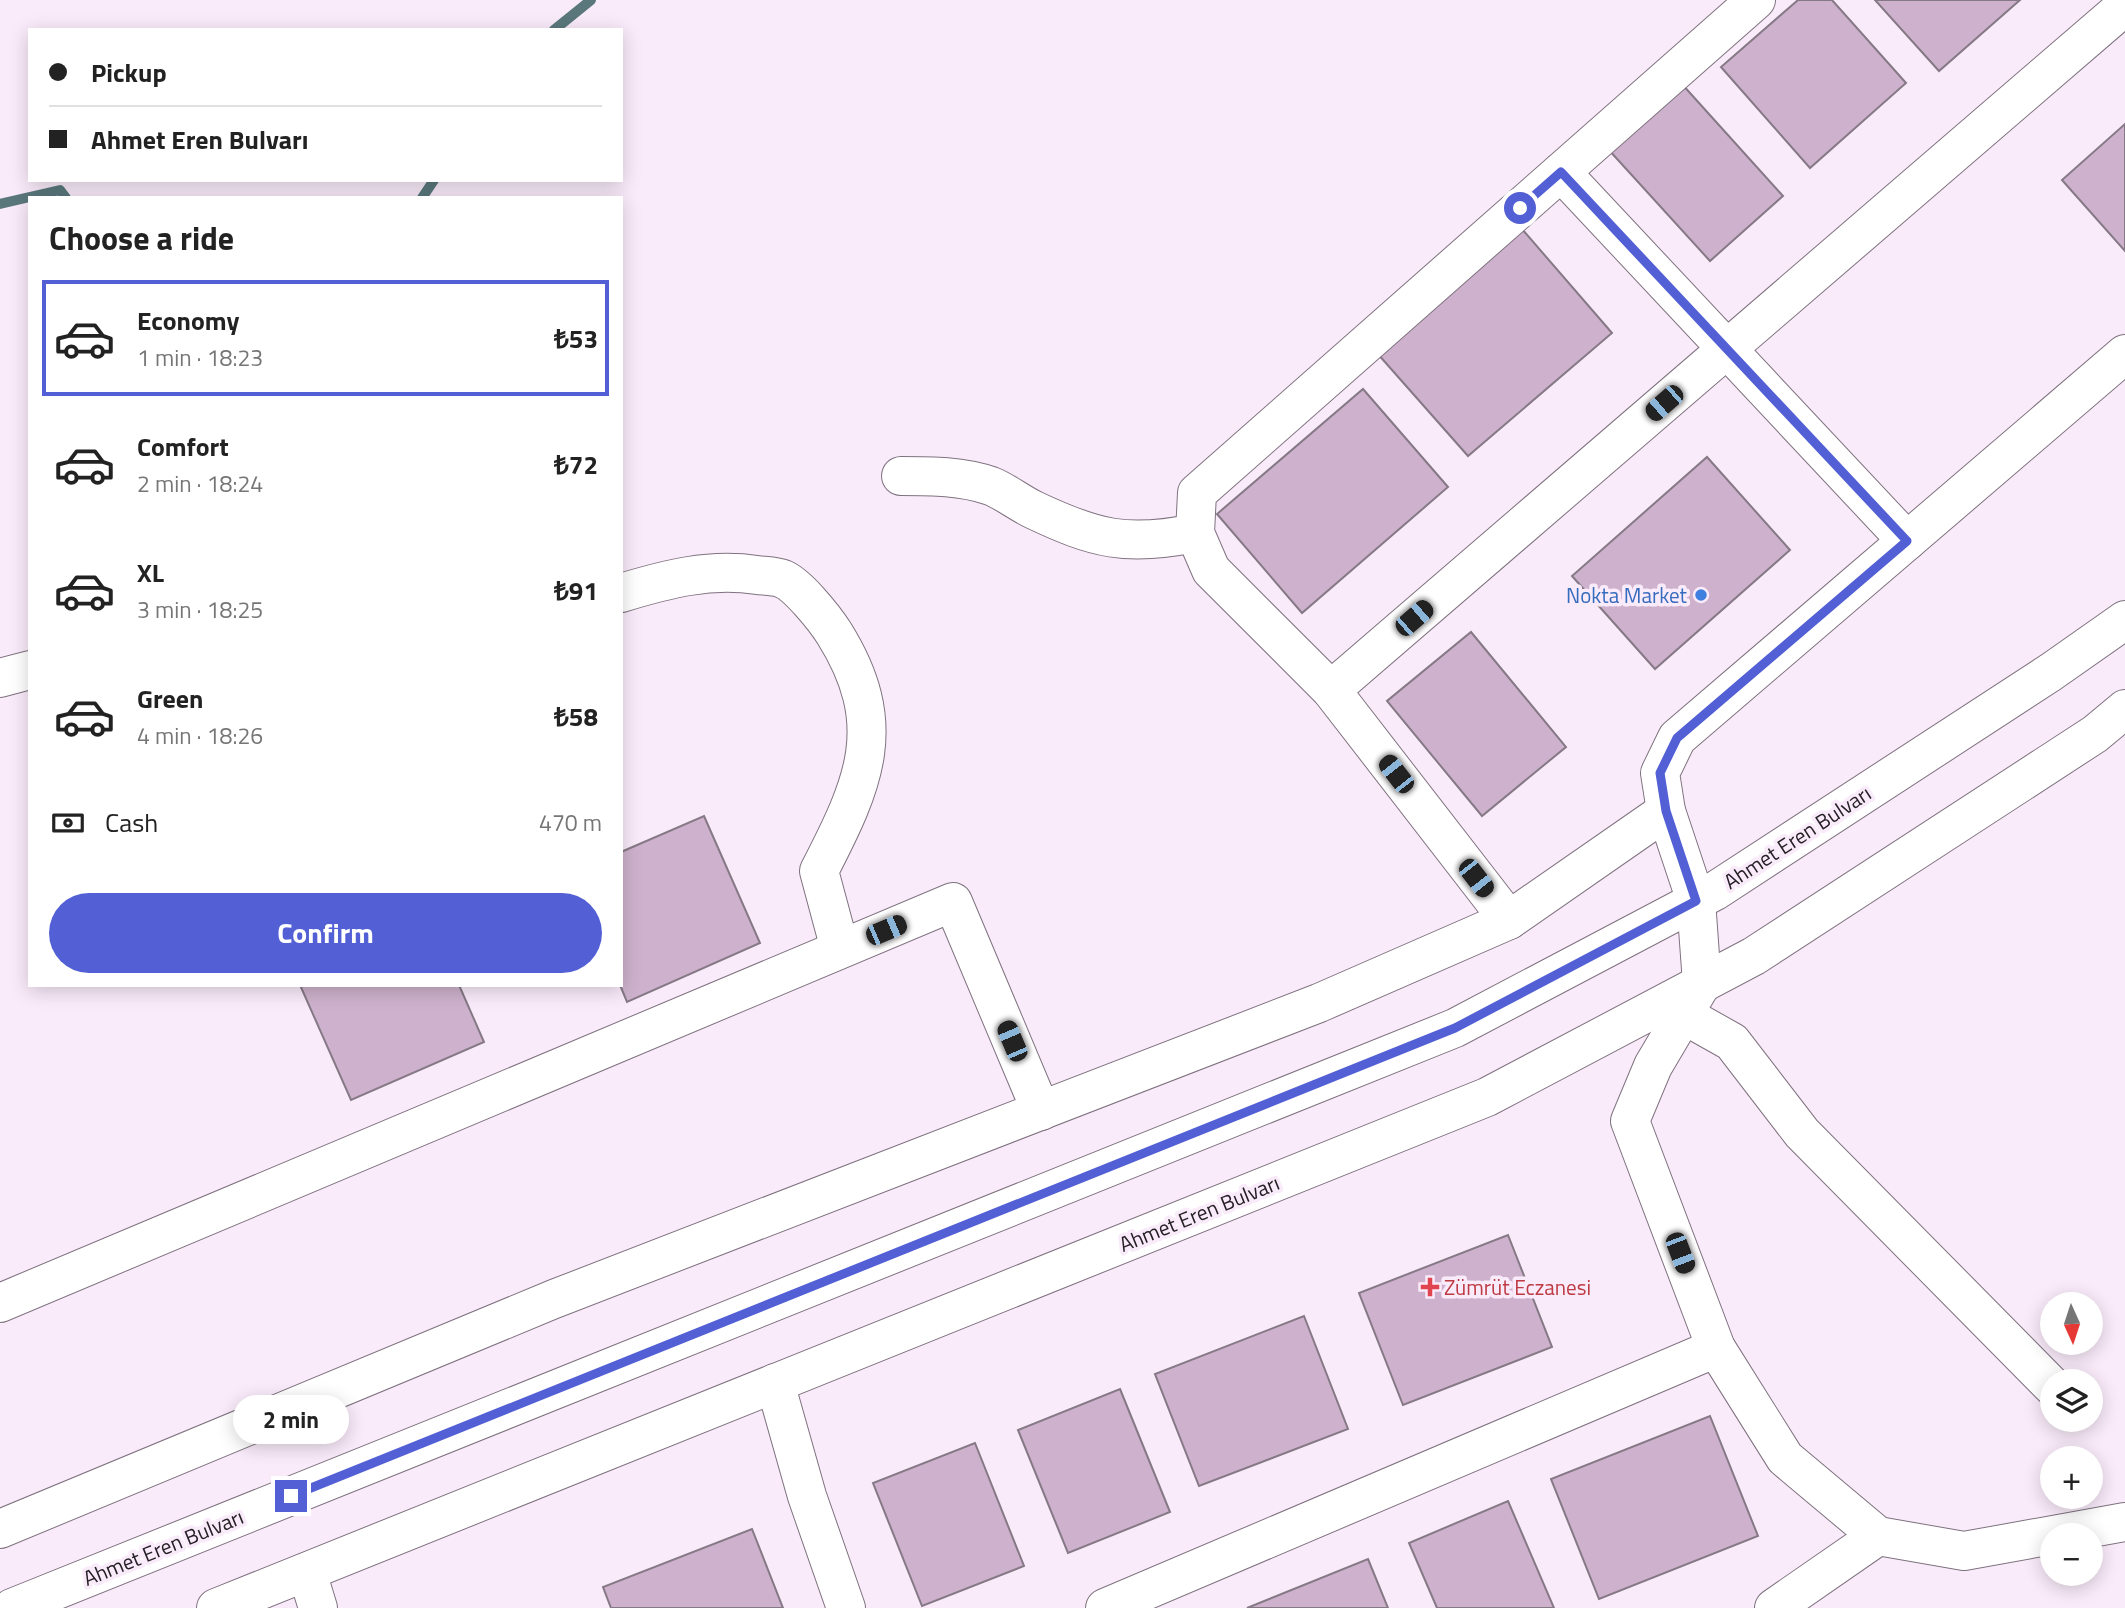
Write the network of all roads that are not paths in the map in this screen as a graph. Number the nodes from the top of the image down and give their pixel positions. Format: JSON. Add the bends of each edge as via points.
{"nodes":[{"id":1,"x":1756,"y":0,"type":"edge"},
{"id":2,"x":2125,"y":6,"type":"edge"},
{"id":3,"x":1561,"y":172,"type":"junction"},
{"id":4,"x":1727,"y":349,"type":"junction"},
{"id":5,"x":2125,"y":354,"type":"edge"},
{"id":6,"x":901,"y":477,"type":"dead end"},
{"id":7,"x":1195,"y":533,"type":"junction"},
{"id":8,"x":1907,"y":541,"type":"junction"},
{"id":9,"x":623,"y":592,"type":"edge"},
{"id":10,"x":2125,"y":620,"type":"edge"},
{"id":11,"x":28,"y":671,"type":"edge"},
{"id":12,"x":0,"y":678,"type":"edge"},
{"id":13,"x":1331,"y":690,"type":"junction"},
{"id":14,"x":2125,"y":709,"type":"edge"},
{"id":15,"x":1666,"y":811,"type":"junction"},
{"id":16,"x":1696,"y":901,"type":"junction"},
{"id":17,"x":1509,"y":920,"type":"junction"},
{"id":18,"x":841,"y":949,"type":"junction"},
{"id":19,"x":1693,"y":999,"type":"junction"},
{"id":20,"x":1041,"y":1111,"type":"junction"},
{"id":21,"x":0,"y":1303,"type":"edge"},
{"id":22,"x":1716,"y":1348,"type":"junction"},
{"id":23,"x":2040,"y":1374,"type":"edge"},
{"id":24,"x":775,"y":1383,"type":"junction"},
{"id":25,"x":2125,"y":1522,"type":"edge"},
{"id":26,"x":0,"y":1529,"type":"edge"},
{"id":27,"x":1878,"y":1536,"type":"junction"},
{"id":28,"x":307,"y":1572,"type":"junction"},
{"id":29,"x":12,"y":1608,"type":"edge"},
{"id":30,"x":216,"y":1608,"type":"edge"},
{"id":31,"x":318,"y":1608,"type":"edge"},
{"id":32,"x":846,"y":1608,"type":"edge"},
{"id":33,"x":1105,"y":1608,"type":"edge"},
{"id":34,"x":1774,"y":1608,"type":"edge"}],
"edges":[{"from":1,"to":3,"type":"main road"},
{"from":2,"to":4,"type":"main road"},
{"from":3,"to":4,"type":"main road"},
{"from":3,"to":7,"type":"main road","via":[[1197,493]]},
{"from":4,"to":8,"type":"main road"},
{"from":4,"to":13,"type":"main road"},
{"from":5,"to":8,"type":"main road"},
{"from":6,"to":7,"type":"main road","via":[[944,475],[993,487],[1091,535],[1140,541]]},
{"from":7,"to":13,"type":"main road","via":[[1212,570]]},
{"from":8,"to":15,"type":"main road","via":[[1677,738],[1660,773]]},
{"from":9,"to":18,"type":"main road","via":[[678,576],[733,572],[785,579],[824,617],[855,667],[869,732],[862,774],[819,871]]},
{"from":10,"to":16,"type":"main road","name":"Ahmet Eren Bulvarı","via":[[2051,673]]},
{"from":11,"to":12,"type":"main road"},
{"from":13,"to":17,"type":"main road"},
{"from":14,"to":19,"type":"main road","name":"Ahmet Eren Bulvarı","via":[[2095,734]]},
{"from":15,"to":16,"type":"main road"},
{"from":15,"to":17,"type":"main road"},
{"from":16,"to":19,"type":"main road"},
{"from":16,"to":29,"type":"main road","name":"Ahmet Eren Bulvarı","via":[[1455,1028]]},
{"from":17,"to":20,"type":"main road","via":[[1319,1003]]},
{"from":18,"to":20,"type":"main road","via":[[953,902]]},
{"from":18,"to":21,"type":"main road"},
{"from":19,"to":22,"type":"main road","via":[[1653,1066],[1630,1121]]},
{"from":19,"to":23,"type":"main road","via":[[1802,1133]]},
{"from":19,"to":24,"type":"main road","name":"Ahmet Eren Bulvarı","via":[[1487,1097]]},
{"from":20,"to":26,"type":"main road","via":[[554,1299]]},
{"from":22,"to":27,"type":"main road","via":[[1785,1458]]},
{"from":22,"to":33,"type":"main road"},
{"from":24,"to":28,"type":"main road","name":"Ahmet Eren Bulvarı"},
{"from":24,"to":32,"type":"main road"},
{"from":25,"to":27,"type":"main road","via":[[1964,1550]]},
{"from":27,"to":34,"type":"main road"},
{"from":28,"to":30,"type":"main road","name":"Ahmet Eren Bulvarı"},
{"from":28,"to":31,"type":"main road"}]}
